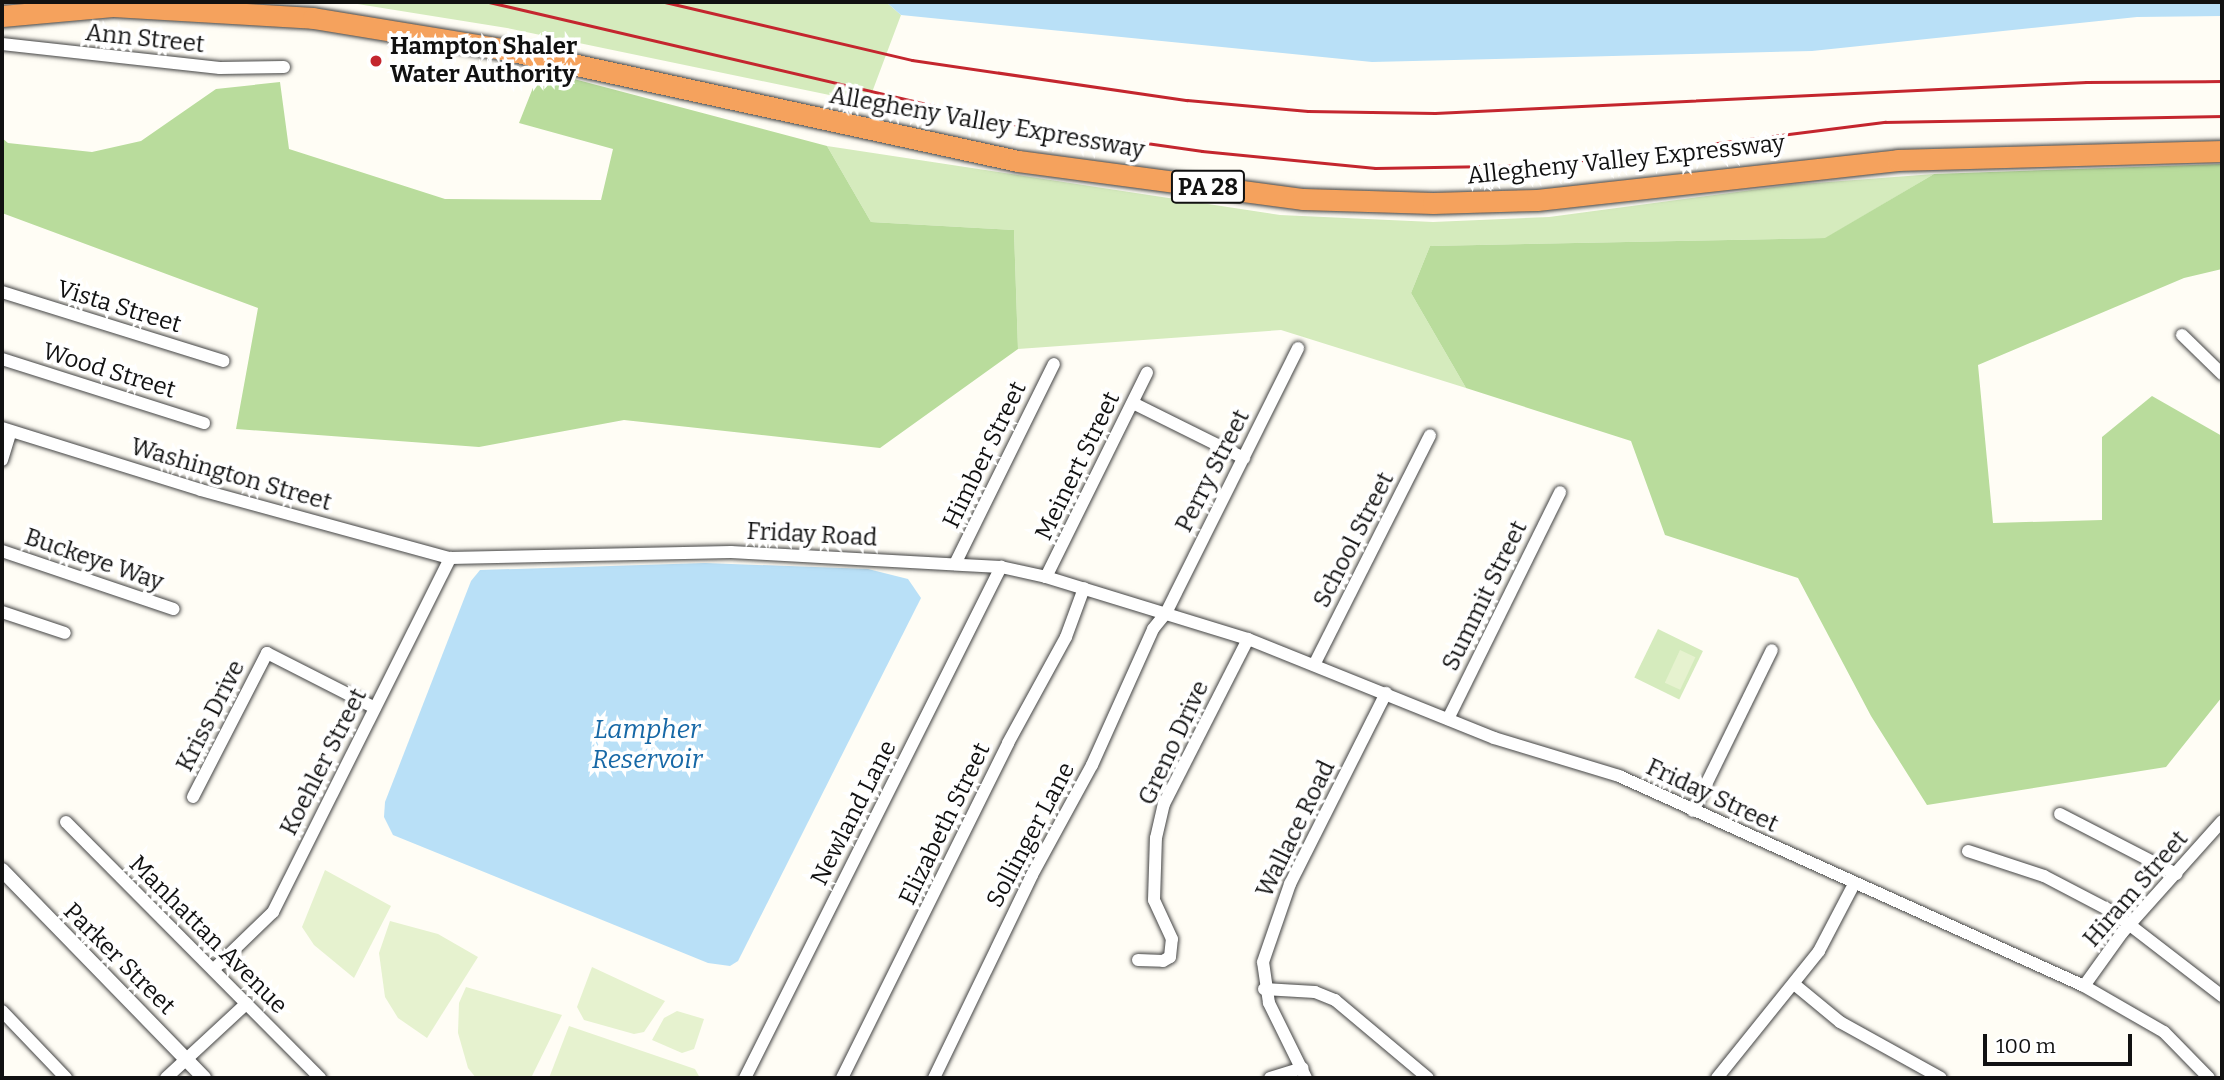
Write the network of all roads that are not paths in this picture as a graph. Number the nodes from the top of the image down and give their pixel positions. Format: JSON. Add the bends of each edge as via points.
{"nodes":[{"id":1,"x":282,"y":2,"type":"edge"},
{"id":2,"x":2,"y":5,"type":"edge"},
{"id":3,"x":113,"y":6,"type":"junction"},
{"id":4,"x":2,"y":16,"type":"edge"},
{"id":5,"x":2,"y":44,"type":"edge"},
{"id":6,"x":284,"y":67,"type":"dead end"},
{"id":7,"x":2222,"y":138,"type":"edge"},
{"id":8,"x":2222,"y":151,"type":"edge"},
{"id":9,"x":2,"y":292,"type":"edge"},
{"id":10,"x":2182,"y":335,"type":"dead end"},
{"id":11,"x":1298,"y":348,"type":"dead end"},
{"id":12,"x":2,"y":359,"type":"edge"},
{"id":13,"x":224,"y":361,"type":"dead end"},
{"id":14,"x":1054,"y":364,"type":"dead end"},
{"id":15,"x":1147,"y":373,"type":"dead end"},
{"id":16,"x":2222,"y":374,"type":"edge"},
{"id":17,"x":1133,"y":403,"type":"junction"},
{"id":18,"x":204,"y":423,"type":"dead end"},
{"id":19,"x":6,"y":429,"type":"edge"},
{"id":20,"x":1430,"y":435,"type":"dead end"},
{"id":21,"x":1244,"y":458,"type":"junction"},
{"id":22,"x":2,"y":460,"type":"edge"},
{"id":23,"x":1560,"y":492,"type":"dead end"},
{"id":24,"x":2,"y":551,"type":"edge"},
{"id":25,"x":450,"y":558,"type":"junction"},
{"id":26,"x":955,"y":564,"type":"junction"},
{"id":27,"x":1000,"y":567,"type":"junction"},
{"id":28,"x":1046,"y":577,"type":"junction"},
{"id":29,"x":1084,"y":588,"type":"junction"},
{"id":30,"x":173,"y":609,"type":"dead end"},
{"id":31,"x":2,"y":612,"type":"edge"},
{"id":32,"x":1166,"y":613,"type":"junction"},
{"id":33,"x":65,"y":633,"type":"dead end"},
{"id":34,"x":1248,"y":639,"type":"junction"},
{"id":35,"x":1772,"y":650,"type":"dead end"},
{"id":36,"x":1315,"y":663,"type":"junction"},
{"id":37,"x":1386,"y":693,"type":"junction"},
{"id":38,"x":375,"y":708,"type":"junction"},
{"id":39,"x":1448,"y":719,"type":"junction"},
{"id":40,"x":193,"y":797,"type":"dead end"},
{"id":41,"x":1693,"y":811,"type":"junction"},
{"id":42,"x":2060,"y":814,"type":"dead end"},
{"id":43,"x":2222,"y":821,"type":"edge"},
{"id":44,"x":66,"y":822,"type":"dead end"},
{"id":45,"x":1968,"y":851,"type":"dead end"},
{"id":46,"x":2,"y":870,"type":"edge"},
{"id":47,"x":2176,"y":874,"type":"junction"},
{"id":48,"x":1853,"y":886,"type":"junction"},
{"id":49,"x":2131,"y":923,"type":"junction"},
{"id":50,"x":1138,"y":960,"type":"dead end"},
{"id":51,"x":214,"y":968,"type":"junction"},
{"id":52,"x":1794,"y":984,"type":"junction"},
{"id":53,"x":2084,"y":986,"type":"junction"},
{"id":54,"x":1264,"y":989,"type":"junction"},
{"id":55,"x":2222,"y":996,"type":"edge"},
{"id":56,"x":247,"y":1003,"type":"junction"},
{"id":57,"x":2,"y":1011,"type":"edge"},
{"id":58,"x":187,"y":1060,"type":"junction"},
{"id":59,"x":1304,"y":1073,"type":"edge"},
{"id":60,"x":57,"y":1075,"type":"edge"},
{"id":61,"x":166,"y":1078,"type":"edge"},
{"id":62,"x":204,"y":1078,"type":"edge"},
{"id":63,"x":320,"y":1078,"type":"edge"},
{"id":64,"x":745,"y":1078,"type":"edge"},
{"id":65,"x":842,"y":1078,"type":"edge"},
{"id":66,"x":934,"y":1078,"type":"edge"},
{"id":67,"x":1270,"y":1078,"type":"edge"},
{"id":68,"x":1428,"y":1078,"type":"edge"},
{"id":69,"x":1717,"y":1078,"type":"edge"},
{"id":70,"x":1941,"y":1078,"type":"edge"},
{"id":71,"x":2209,"y":1078,"type":"edge"}],
"edges":[{"from":1,"to":7,"type":"highway","name":"Allegheny Valley Expressway","number":"PA 28","via":[[471,30],[958,137],[1333,187],[1506,189],[1864,149]]},
{"from":2,"to":3,"type":"highway"},
{"from":3,"to":4,"type":"highway","name":"Allegheny Valley Expressway","number":"PA 28"},
{"from":3,"to":8,"type":"highway","name":"Allegheny Valley Expressway","number":"PA 28","via":[[313,18],[432,36],[1018,161],[1303,199],[1537,200],[1898,160]]},
{"from":5,"to":6,"type":"street","name":"Ann Street","via":[[220,68]]},
{"from":9,"to":13,"type":"street","name":"Vista Street"},
{"from":10,"to":16,"type":"street"},
{"from":11,"to":21,"type":"street","name":"Perry Street"},
{"from":12,"to":18,"type":"street","name":"Wood Street"},
{"from":14,"to":26,"type":"street","name":"Himber Street"},
{"from":15,"to":17,"type":"street","name":"Meinert Street"},
{"from":17,"to":21,"type":"street"},
{"from":17,"to":28,"type":"street","name":"Meinert Street"},
{"from":19,"to":22,"type":"street"},
{"from":19,"to":25,"type":"street","name":"Washington Street","via":[[188,486]]},
{"from":20,"to":36,"type":"street","name":"School Street"},
{"from":21,"to":32,"type":"street","name":"Perry Street"},
{"from":23,"to":39,"type":"street","name":"Summit Street"},
{"from":24,"to":30,"type":"street","name":"Buckeye Way"},
{"from":25,"to":26,"type":"street","name":"Friday Road","via":[[731,552]]},
{"from":25,"to":38,"type":"street","name":"Koehler Street"},
{"from":26,"to":27,"type":"street","name":"Friday Road"},
{"from":27,"to":28,"type":"street","name":"Friday Road"},
{"from":27,"to":64,"type":"street","name":"Newland Lane"},
{"from":28,"to":29,"type":"street","name":"Friday Road"},
{"from":29,"to":32,"type":"street","name":"Friday Road"},
{"from":29,"to":65,"type":"street","name":"Elizabeth Street","via":[[1066,637],[1008,743]]},
{"from":31,"to":33,"type":"street"},
{"from":32,"to":34,"type":"street","name":"Friday Street"},
{"from":32,"to":66,"type":"street","name":"Sollinger Lane","via":[[1153,629],[1092,765],[1032,875]]},
{"from":34,"to":36,"type":"street","name":"Friday Street"},
{"from":34,"to":50,"type":"street","name":"Greno Drive","via":[[1164,804],[1156,838],[1154,900],[1172,939],[1170,957]]},
{"from":35,"to":41,"type":"street"},
{"from":36,"to":37,"type":"street","name":"Friday Street"},
{"from":37,"to":39,"type":"street","name":"Friday Street"},
{"from":37,"to":54,"type":"street","name":"Wallace Road","via":[[1290,884],[1263,962]]},
{"from":38,"to":40,"type":"street","name":"Kriss Drive","via":[[267,653]]},
{"from":38,"to":51,"type":"street","name":"Koehler Street","via":[[273,912]]},
{"from":39,"to":41,"type":"street","name":"Friday Street","via":[[1522,747],[1595,766]]},
{"from":41,"to":48,"type":"street","name":"Friday Street"},
{"from":42,"to":47,"type":"street"},
{"from":43,"to":47,"type":"street","name":"Hiram Street"},
{"from":44,"to":51,"type":"street","name":"Manhattan Avenue"},
{"from":45,"to":49,"type":"street","via":[[2044,876]]},
{"from":46,"to":58,"type":"street","name":"Parker Street"},
{"from":47,"to":49,"type":"street","name":"Hiram Street"},
{"from":48,"to":52,"type":"street","via":[[1823,944]]},
{"from":48,"to":53,"type":"street","name":"Friday Street"},
{"from":49,"to":53,"type":"street","name":"Hiram Street"},
{"from":49,"to":55,"type":"street"},
{"from":51,"to":56,"type":"street","name":"Manhattan Avenue"},
{"from":52,"to":69,"type":"street"},
{"from":52,"to":70,"type":"street","via":[[1840,1022]]},
{"from":53,"to":71,"type":"street","name":"Friday Street","via":[[2164,1032]]},
{"from":54,"to":59,"type":"street"},
{"from":54,"to":68,"type":"street","via":[[1315,992],[1335,1000]]},
{"from":56,"to":58,"type":"street"},
{"from":56,"to":63,"type":"street","name":"Manhattan Avenue"},
{"from":57,"to":60,"type":"street"},
{"from":58,"to":61,"type":"street"},
{"from":58,"to":62,"type":"street","name":"Parker Street"},
{"from":59,"to":67,"type":"street"}]}
